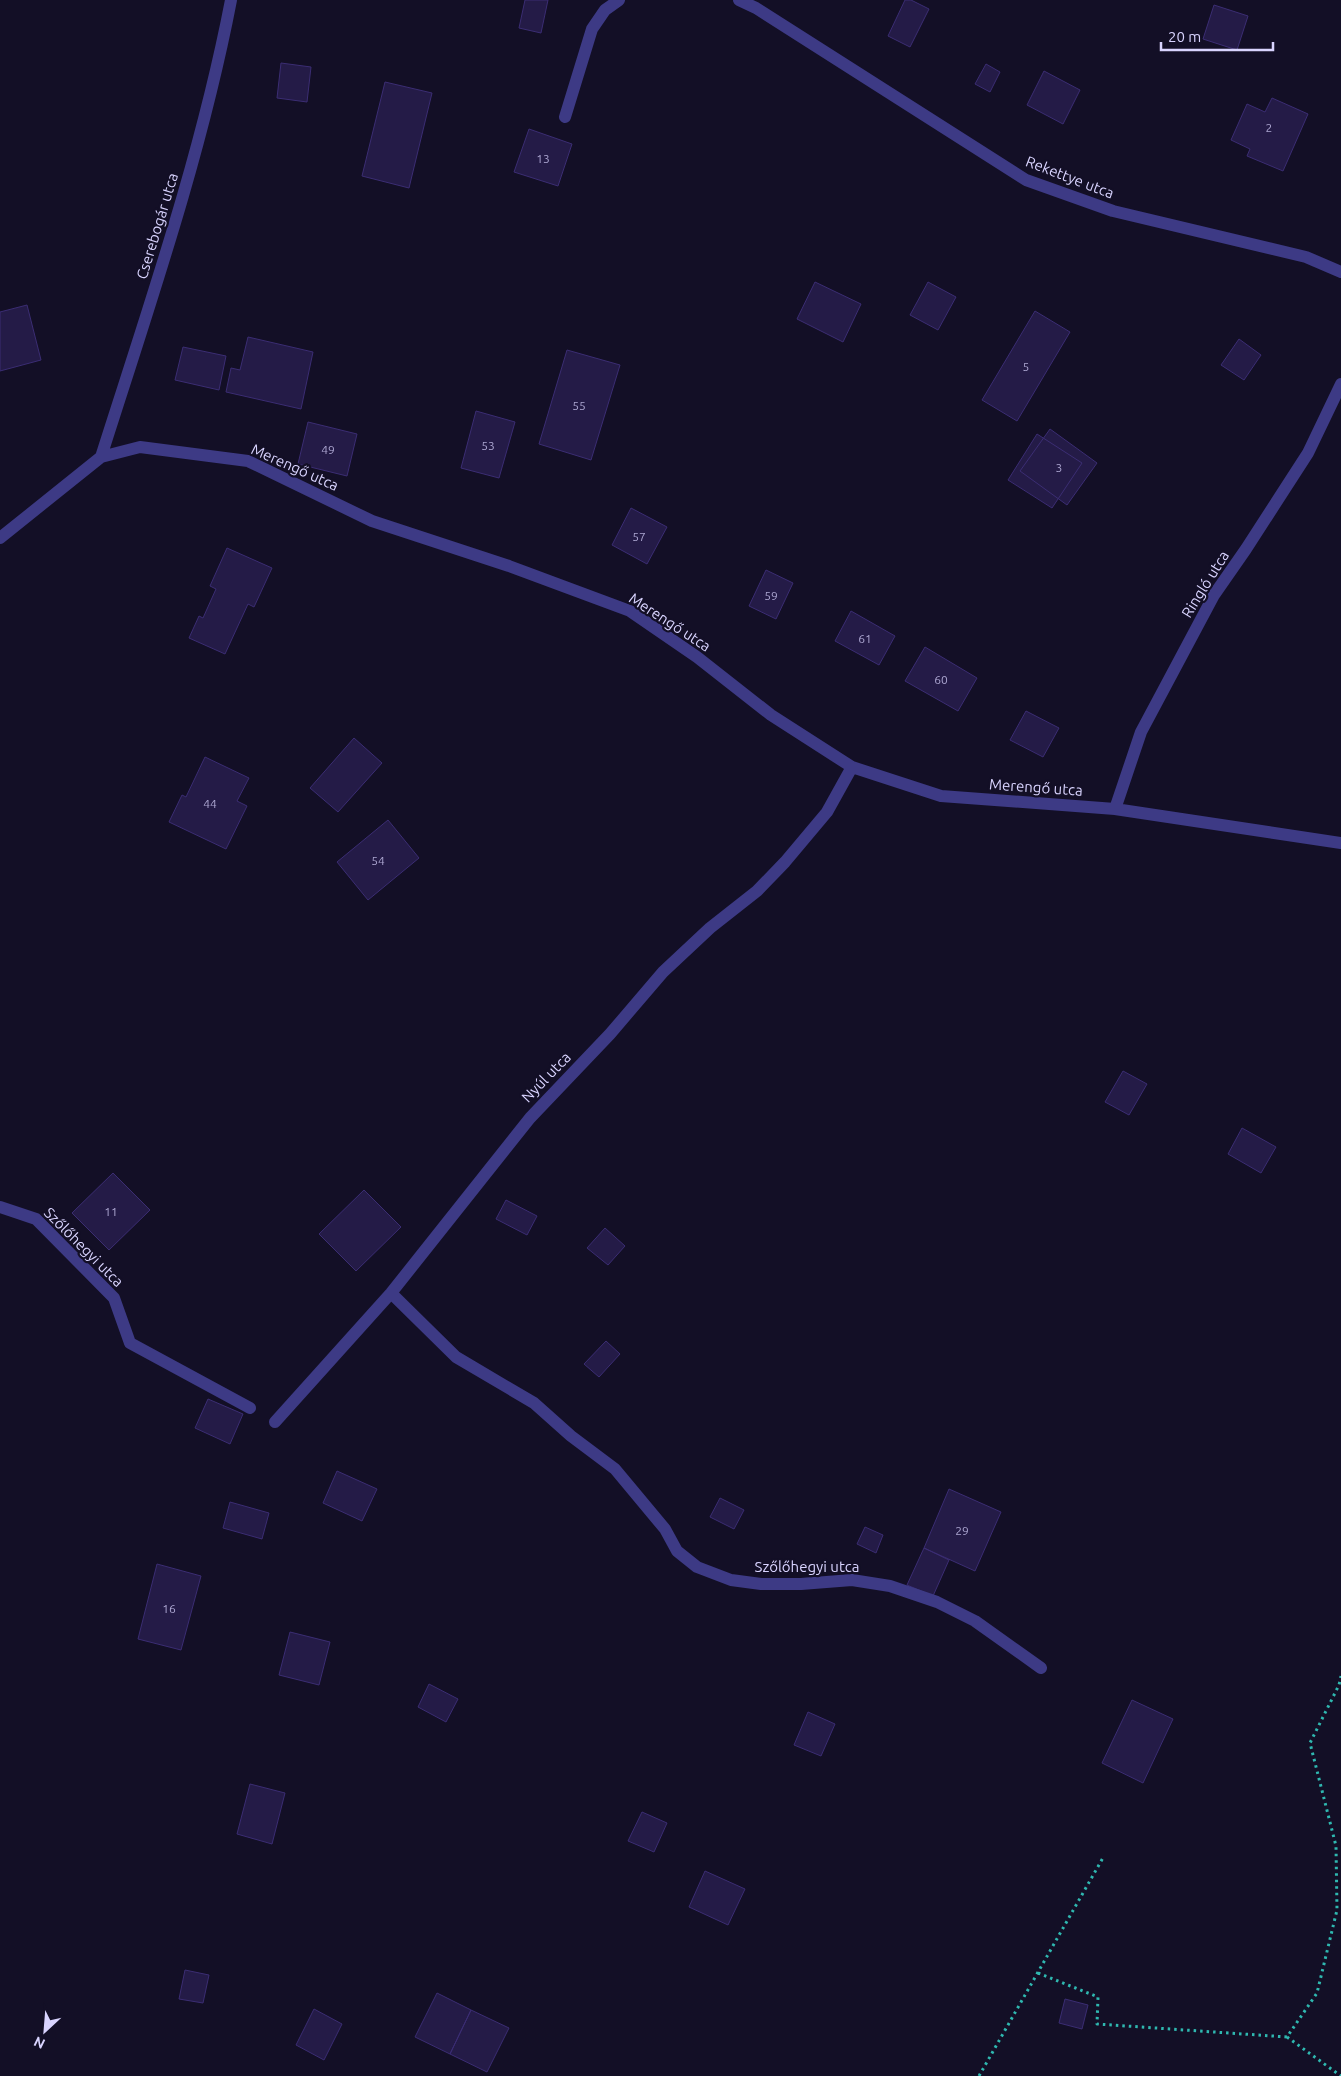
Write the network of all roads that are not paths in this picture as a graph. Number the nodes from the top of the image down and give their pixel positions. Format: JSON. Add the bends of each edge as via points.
{"nodes":[{"id":1,"x":231,"y":0,"type":"edge"},
{"id":2,"x":619,"y":0,"type":"edge"},
{"id":3,"x":738,"y":0,"type":"edge"},
{"id":4,"x":565,"y":117,"type":"dead end"},
{"id":5,"x":1341,"y":272,"type":"edge"},
{"id":6,"x":1341,"y":384,"type":"edge"},
{"id":7,"x":101,"y":457,"type":"junction"},
{"id":8,"x":0,"y":538,"type":"edge"},
{"id":9,"x":852,"y":767,"type":"junction"},
{"id":10,"x":1115,"y":809,"type":"junction"},
{"id":11,"x":1341,"y":843,"type":"edge"},
{"id":12,"x":0,"y":1207,"type":"edge"},
{"id":13,"x":391,"y":1293,"type":"junction"},
{"id":14,"x":250,"y":1408,"type":"dead end"},
{"id":15,"x":274,"y":1422,"type":"dead end"},
{"id":16,"x":1041,"y":1668,"type":"dead end"}],
"edges":[{"from":1,"to":7,"type":"street","name":"Cserebogár utca","via":[[194,160]]},
{"from":2,"to":4,"type":"street","via":[[606,10],[592,29]]},
{"from":3,"to":5,"type":"street","name":"Rekettye utca","via":[[756,8],[1026,180],[1113,211],[1306,257]]},
{"from":6,"to":10,"type":"street","name":"Ringló utca","via":[[1308,453],[1214,595],[1141,732]]},
{"from":7,"to":8,"type":"street","name":"Merengő utca"},
{"from":7,"to":9,"type":"street","name":"Merengő utca","via":[[140,447],[248,461],[372,521],[509,566],[630,611],[771,715]]},
{"from":9,"to":10,"type":"street","name":"Merengő utca","via":[[941,796]]},
{"from":9,"to":13,"type":"street","name":"Nyúl utca","via":[[827,812],[785,862],[757,891],[710,928],[663,972],[610,1034],[530,1118]]},
{"from":10,"to":11,"type":"street","name":"Merengő utca"},
{"from":12,"to":14,"type":"street","name":"Szőlőhegyi utca","via":[[36,1219],[114,1298],[130,1343]]},
{"from":13,"to":15,"type":"street","name":"Nyúl utca"},
{"from":13,"to":16,"type":"street","name":"Szőlőhegyi utca","via":[[456,1357],[534,1403],[571,1436],[616,1469],[665,1529],[677,1551],[698,1567],[731,1580],[761,1584],[852,1580],[890,1586],[937,1602],[975,1620]]}]}
